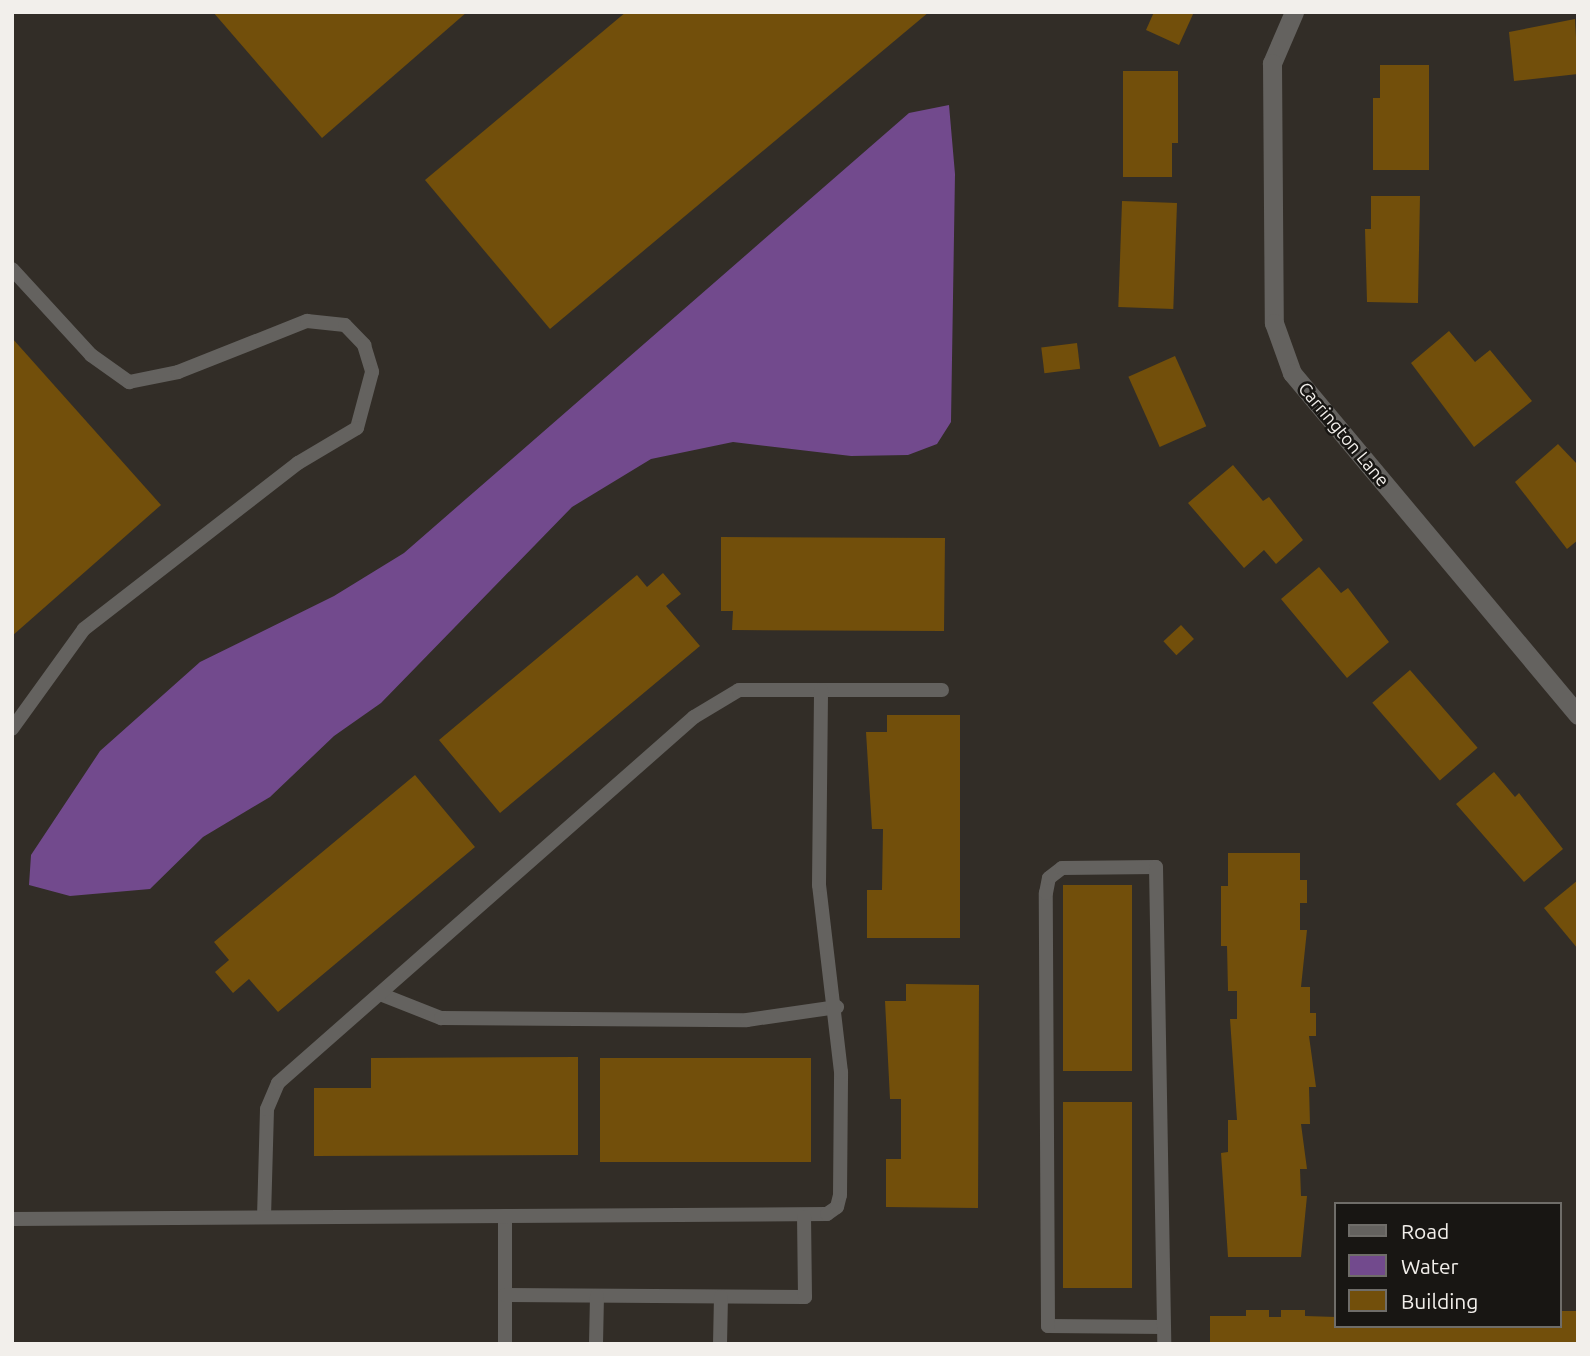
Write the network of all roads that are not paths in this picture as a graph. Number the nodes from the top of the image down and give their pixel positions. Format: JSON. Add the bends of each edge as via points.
{"nodes":[{"id":1,"x":1294,"y":12,"type":"edge"},
{"id":2,"x":12,"y":269,"type":"edge"},
{"id":3,"x":821,"y":690,"type":"junction"},
{"id":4,"x":942,"y":690,"type":"dead end"},
{"id":5,"x":1578,"y":715,"type":"edge"},
{"id":6,"x":12,"y":729,"type":"edge"},
{"id":7,"x":380,"y":994,"type":"junction"},
{"id":8,"x":837,"y":1007,"type":"junction"},
{"id":9,"x":505,"y":1216,"type":"junction"},
{"id":10,"x":264,"y":1217,"type":"junction"},
{"id":11,"x":804,"y":1217,"type":"junction"},
{"id":12,"x":12,"y":1219,"type":"edge"},
{"id":13,"x":505,"y":1295,"type":"junction"},
{"id":14,"x":597,"y":1296,"type":"junction"},
{"id":15,"x":721,"y":1297,"type":"junction"},
{"id":16,"x":1163,"y":1327,"type":"junction"},
{"id":17,"x":505,"y":1344,"type":"edge"},
{"id":18,"x":596,"y":1344,"type":"edge"},
{"id":19,"x":720,"y":1344,"type":"edge"},
{"id":20,"x":1164,"y":1344,"type":"edge"}],
"edges":[{"from":1,"to":5,"type":"street","name":"Carrington Lane","via":[[1272,63],[1274,323],[1292,373]]},
{"from":2,"to":6,"type":"lane","via":[[91,355],[129,382],[178,372],[307,321],[345,325],[364,345],[372,372],[357,428],[298,463],[84,629]]},
{"from":3,"to":4,"type":"lane"},
{"from":3,"to":7,"type":"lane","via":[[739,690],[721,697]]},
{"from":3,"to":8,"type":"lane","via":[[819,885]]},
{"from":7,"to":8,"type":"lane","via":[[441,1018],[747,1020]]},
{"from":7,"to":10,"type":"lane","via":[[278,1083],[270,1098]]},
{"from":8,"to":11,"type":"lane","via":[[840,1195],[837,1207],[827,1214]]},
{"from":9,"to":10,"type":"lane"},
{"from":9,"to":11,"type":"lane"},
{"from":9,"to":13,"type":"lane"},
{"from":10,"to":12,"type":"lane"},
{"from":11,"to":15,"type":"lane","via":[[805,1297]]},
{"from":13,"to":14,"type":"lane"},
{"from":13,"to":17,"type":"lane"},
{"from":14,"to":15,"type":"lane"},
{"from":14,"to":18,"type":"lane"},
{"from":15,"to":19,"type":"lane"},
{"from":16,"to":16,"type":"lane","via":[[1156,867],[1062,868],[1049,878],[1046,893],[1048,1326]]},
{"from":16,"to":20,"type":"lane"}]}
